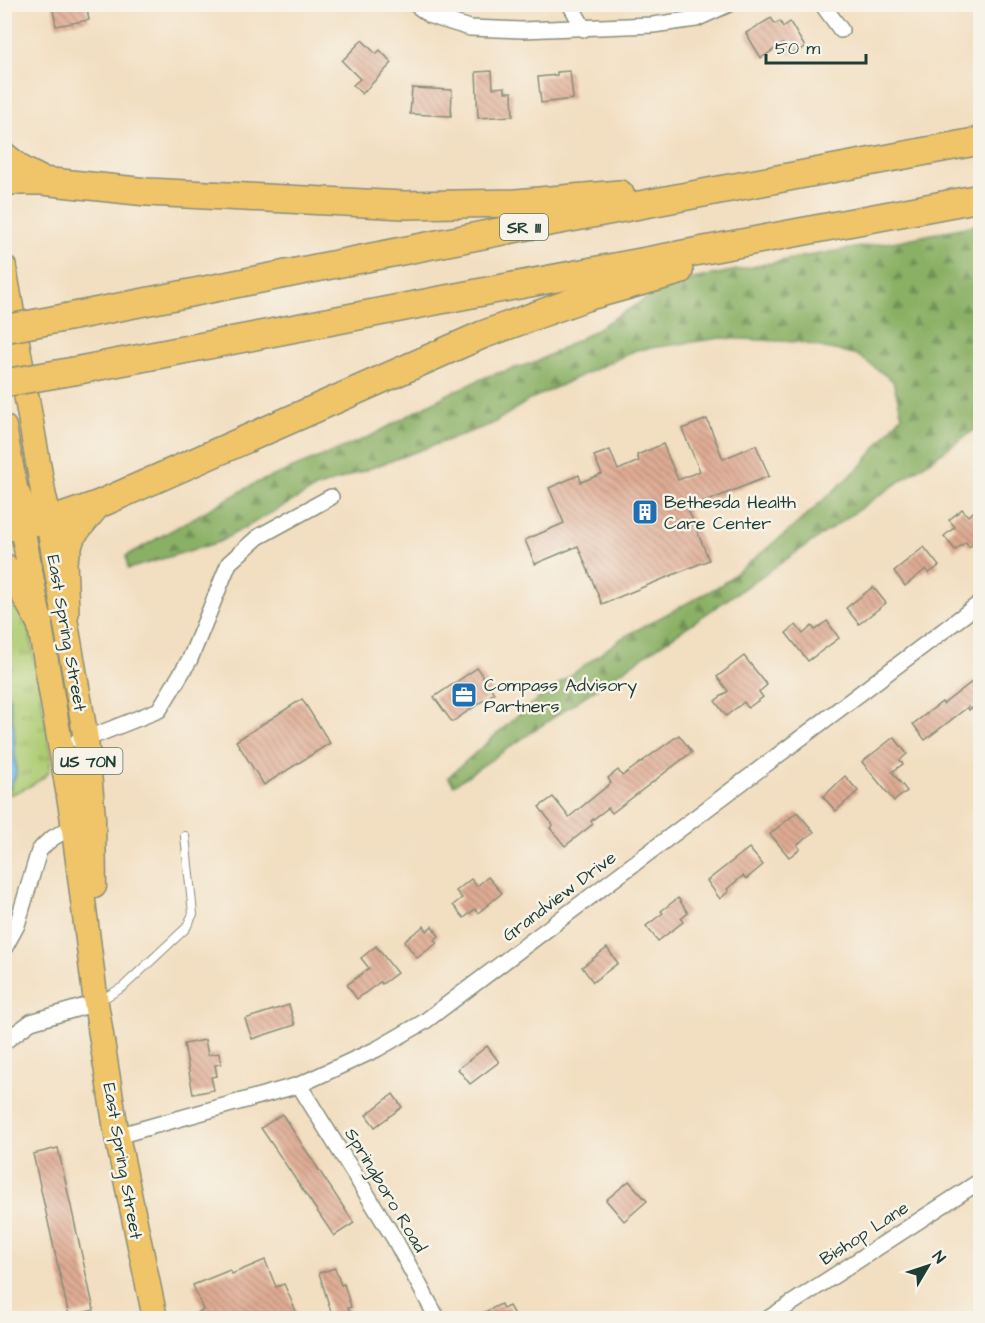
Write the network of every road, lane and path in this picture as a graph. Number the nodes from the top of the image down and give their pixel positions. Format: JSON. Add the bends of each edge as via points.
{"nodes":[{"id":1,"x":415,"y":4,"type":"edge"},
{"id":2,"x":570,"y":4,"type":"edge"},
{"id":3,"x":729,"y":4,"type":"edge"},
{"id":4,"x":822,"y":4,"type":"edge"},
{"id":5,"x":584,"y":29,"type":"junction"},
{"id":6,"x":841,"y":30,"type":"dead end"},
{"id":7,"x":981,"y":141,"type":"edge"},
{"id":8,"x":4,"y":156,"type":"edge"},
{"id":9,"x":782,"y":179,"type":"junction"},
{"id":10,"x":4,"y":181,"type":"edge"},
{"id":11,"x":42,"y":181,"type":"junction"},
{"id":12,"x":981,"y":198,"type":"edge"},
{"id":13,"x":854,"y":222,"type":"junction"},
{"id":14,"x":4,"y":267,"type":"edge"},
{"id":15,"x":4,"y":329,"type":"edge"},
{"id":16,"x":4,"y":383,"type":"edge"},
{"id":17,"x":4,"y":427,"type":"edge"},
{"id":18,"x":17,"y":496,"type":"joint"},
{"id":19,"x":331,"y":497,"type":"dead end"},
{"id":20,"x":97,"y":505,"type":"junction"},
{"id":21,"x":30,"y":519,"type":"edge"},
{"id":22,"x":4,"y":567,"type":"edge"},
{"id":23,"x":981,"y":603,"type":"edge"},
{"id":24,"x":65,"y":613,"type":"junction"},
{"id":25,"x":39,"y":620,"type":"junction"},
{"id":26,"x":86,"y":739,"type":"junction"},
{"id":27,"x":60,"y":744,"type":"junction"},
{"id":28,"x":73,"y":827,"type":"junction"},
{"id":29,"x":184,"y":836,"type":"dead end"},
{"id":30,"x":4,"y":949,"type":"edge"},
{"id":31,"x":96,"y":1003,"type":"junction"},
{"id":32,"x":4,"y":1042,"type":"edge"},
{"id":33,"x":299,"y":1084,"type":"junction"},
{"id":34,"x":117,"y":1136,"type":"junction"},
{"id":35,"x":981,"y":1181,"type":"edge"},
{"id":36,"x":155,"y":1318,"type":"edge"},
{"id":37,"x":436,"y":1318,"type":"edge"},
{"id":38,"x":769,"y":1318,"type":"edge"}],
"edges":[{"from":1,"to":5,"type":"street","via":[[431,16],[470,28]]},
{"from":2,"to":5,"type":"street"},
{"from":3,"to":5,"type":"street","via":[[696,19]]},
{"from":4,"to":6,"type":"street"},
{"from":7,"to":9,"type":"highway","number":"SR 111"},
{"from":8,"to":11,"type":"highway"},
{"from":9,"to":11,"type":"highway","via":[[516,203],[404,205],[147,192]]},
{"from":9,"to":15,"type":"highway","number":"SR 111","bridge":true},
{"from":10,"to":11,"type":"highway"},
{"from":12,"to":13,"type":"highway"},
{"from":13,"to":16,"type":"highway","bridge":true},
{"from":13,"to":20,"type":"highway","via":[[586,297],[482,335]]},
{"from":14,"to":21,"type":"main road","name":"East Spring Street","number":"US 70N"},
{"from":17,"to":18,"type":"main road"},
{"from":18,"to":21,"type":"highway"},
{"from":19,"to":26,"type":"street","via":[[258,537],[229,563],[190,659],[159,710]]},
{"from":20,"to":21,"type":"highway"},
{"from":20,"to":24,"type":"highway","via":[[72,535],[63,560]]},
{"from":21,"to":24,"type":"main road","name":"East Spring Street","number":"US 70N"},
{"from":21,"to":25,"type":"main road","name":"East Spring Street","number":"US 70N"},
{"from":22,"to":25,"type":"highway","via":[[21,587]]},
{"from":23,"to":33,"type":"street","name":"Grandview Drive","via":[[424,1022],[377,1049]]},
{"from":24,"to":26,"type":"main road","name":"East Spring Street","number":"US 70N"},
{"from":25,"to":27,"type":"main road","name":"East Spring Street","number":"US 70N"},
{"from":26,"to":27,"type":"street"},
{"from":26,"to":31,"type":"main road","name":"East Spring Street","number":"US 70N","via":[[93,817]]},
{"from":27,"to":28,"type":"main road","name":"East Spring Street","number":"US 70N"},
{"from":28,"to":30,"type":"street","via":[[54,836],[39,851],[17,924]]},
{"from":28,"to":31,"type":"main road","name":"East Spring Street","number":"US 70N"},
{"from":29,"to":31,"type":"lane","via":[[193,914],[186,928],[123,987]]},
{"from":31,"to":32,"type":"street","via":[[32,1022]]},
{"from":31,"to":34,"type":"main road","name":"East Spring Street","number":"US 70N"},
{"from":33,"to":34,"type":"street","name":"Grandview Drive"},
{"from":33,"to":37,"type":"street","name":"Springboro Road","via":[[394,1238]]},
{"from":34,"to":36,"type":"main road","name":"East Spring Street","number":"US 70N"},
{"from":35,"to":38,"type":"street","name":"Bishop Lane"}]}
